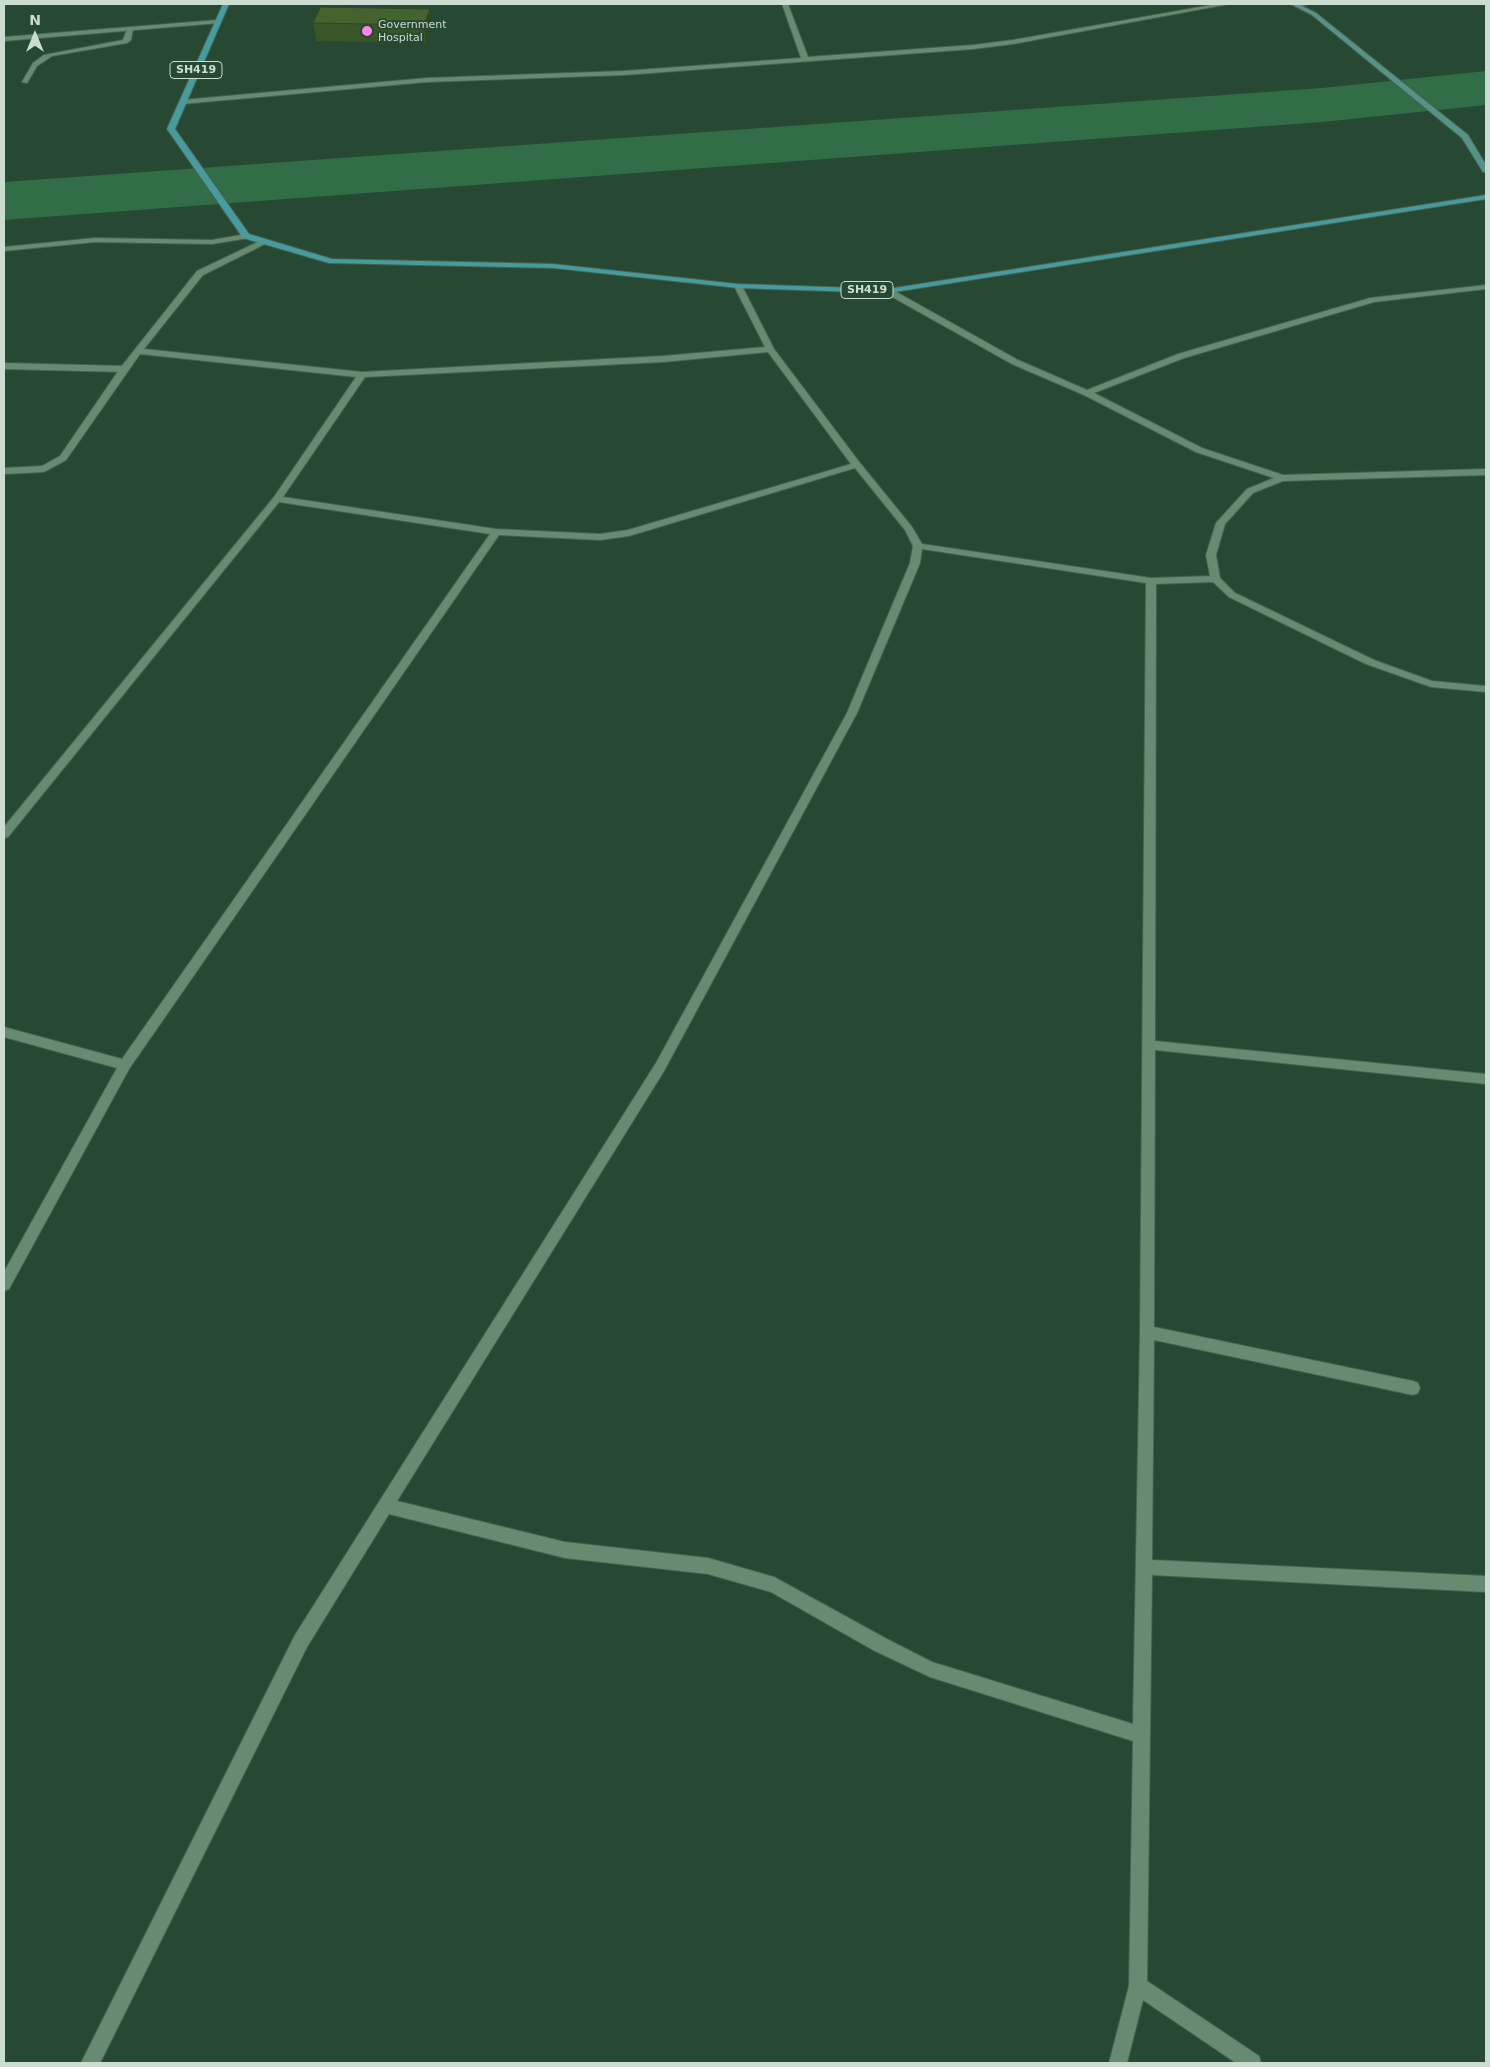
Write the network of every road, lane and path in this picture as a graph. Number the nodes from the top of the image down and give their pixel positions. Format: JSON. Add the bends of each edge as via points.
{"nodes":[{"id":1,"x":226,"y":4,"type":"edge"},
{"id":2,"x":785,"y":4,"type":"edge"},
{"id":3,"x":1226,"y":4,"type":"edge"},
{"id":4,"x":1306,"y":4,"type":"edge"},
{"id":5,"x":1295,"y":5,"type":"edge"},
{"id":6,"x":217,"y":22,"type":"junction"},
{"id":7,"x":130,"y":29,"type":"junction"},
{"id":8,"x":4,"y":39,"type":"edge"},
{"id":9,"x":805,"y":59,"type":"junction"},
{"id":10,"x":25,"y":82,"type":"dead end"},
{"id":11,"x":182,"y":102,"type":"junction"},
{"id":12,"x":1486,"y":170,"type":"edge"},
{"id":13,"x":1486,"y":197,"type":"edge"},
{"id":14,"x":246,"y":236,"type":"junction"},
{"id":15,"x":262,"y":242,"type":"junction"},
{"id":16,"x":4,"y":250,"type":"edge"},
{"id":17,"x":738,"y":286,"type":"junction"},
{"id":18,"x":1486,"y":287,"type":"edge"},
{"id":19,"x":888,"y":290,"type":"junction"},
{"id":20,"x":770,"y":349,"type":"junction"},
{"id":21,"x":138,"y":351,"type":"junction"},
{"id":22,"x":4,"y":366,"type":"edge"},
{"id":23,"x":124,"y":369,"type":"junction"},
{"id":24,"x":362,"y":375,"type":"junction"},
{"id":25,"x":1087,"y":393,"type":"junction"},
{"id":26,"x":857,"y":465,"type":"junction"},
{"id":27,"x":4,"y":471,"type":"edge"},
{"id":28,"x":1486,"y":472,"type":"edge"},
{"id":29,"x":1282,"y":478,"type":"junction"},
{"id":30,"x":277,"y":499,"type":"junction"},
{"id":31,"x":496,"y":532,"type":"junction"},
{"id":32,"x":918,"y":546,"type":"junction"},
{"id":33,"x":1215,"y":579,"type":"junction"},
{"id":34,"x":1152,"y":581,"type":"junction"},
{"id":35,"x":1486,"y":689,"type":"edge"},
{"id":36,"x":4,"y":834,"type":"edge"},
{"id":37,"x":4,"y":1032,"type":"edge"},
{"id":38,"x":1149,"y":1044,"type":"junction"},
{"id":39,"x":125,"y":1065,"type":"junction"},
{"id":40,"x":1486,"y":1079,"type":"edge"},
{"id":41,"x":4,"y":1286,"type":"edge"},
{"id":42,"x":1147,"y":1332,"type":"junction"},
{"id":43,"x":1413,"y":1388,"type":"dead end"},
{"id":44,"x":386,"y":1506,"type":"junction"},
{"id":45,"x":1144,"y":1568,"type":"junction"},
{"id":46,"x":1486,"y":1584,"type":"edge"},
{"id":47,"x":1142,"y":1736,"type":"junction"},
{"id":48,"x":1138,"y":1986,"type":"junction"},
{"id":49,"x":90,"y":2063,"type":"edge"},
{"id":50,"x":1118,"y":2063,"type":"edge"},
{"id":51,"x":1252,"y":2063,"type":"edge"}],
"edges":[{"from":1,"to":6,"type":"main road","number":"SH419"},
{"from":2,"to":9,"type":"street"},
{"from":3,"to":9,"type":"street","via":[[1013,42]]},
{"from":4,"to":5,"type":"street"},
{"from":5,"to":12,"type":"street","via":[[1314,14],[1465,137]]},
{"from":6,"to":7,"type":"street"},
{"from":6,"to":11,"type":"main road","number":"SH419"},
{"from":7,"to":8,"type":"street"},
{"from":7,"to":10,"type":"street","via":[[125,42],[42,57],[35,62]]},
{"from":9,"to":11,"type":"street","via":[[624,73],[427,80]]},
{"from":11,"to":14,"type":"main road","number":"SH419","via":[[170,129]]},
{"from":13,"to":19,"type":"main road","number":"SH419"},
{"from":14,"to":15,"type":"main road","number":"SH419"},
{"from":14,"to":16,"type":"street","via":[[212,242],[95,240]]},
{"from":15,"to":17,"type":"main road","number":"SH419","via":[[332,262],[552,266]]},
{"from":15,"to":21,"type":"street","via":[[200,272]]},
{"from":17,"to":19,"type":"main road","number":"SH419"},
{"from":17,"to":20,"type":"street"},
{"from":18,"to":25,"type":"street","via":[[1373,300],[1181,356]]},
{"from":19,"to":25,"type":"street","via":[[1015,362]]},
{"from":20,"to":24,"type":"street","via":[[663,359]]},
{"from":20,"to":26,"type":"street"},
{"from":21,"to":23,"type":"street"},
{"from":21,"to":24,"type":"street"},
{"from":22,"to":23,"type":"street"},
{"from":23,"to":27,"type":"street","via":[[63,458],[44,469]]},
{"from":24,"to":30,"type":"street"},
{"from":25,"to":29,"type":"street","via":[[1200,450]]},
{"from":26,"to":31,"type":"street","via":[[630,533],[600,536]]},
{"from":26,"to":32,"type":"street","via":[[909,529]]},
{"from":28,"to":29,"type":"street"},
{"from":29,"to":33,"type":"street","via":[[1250,491],[1221,523],[1211,555]]},
{"from":30,"to":31,"type":"street"},
{"from":30,"to":36,"type":"street"},
{"from":31,"to":39,"type":"street"},
{"from":32,"to":34,"type":"street"},
{"from":32,"to":44,"type":"street","via":[[915,562],[852,713],[660,1067]]},
{"from":33,"to":34,"type":"street"},
{"from":33,"to":35,"type":"street","via":[[1232,595],[1370,662],[1431,684]]},
{"from":34,"to":38,"type":"street"},
{"from":37,"to":39,"type":"street"},
{"from":38,"to":40,"type":"street"},
{"from":38,"to":42,"type":"street"},
{"from":39,"to":41,"type":"street"},
{"from":42,"to":43,"type":"street"},
{"from":42,"to":45,"type":"street"},
{"from":44,"to":47,"type":"street","via":[[566,1550],[708,1566],[774,1585],[930,1668]]},
{"from":44,"to":49,"type":"street","via":[[301,1641]]},
{"from":45,"to":46,"type":"street"},
{"from":45,"to":47,"type":"street"},
{"from":47,"to":48,"type":"street"},
{"from":48,"to":50,"type":"street"},
{"from":48,"to":51,"type":"street"}]}
